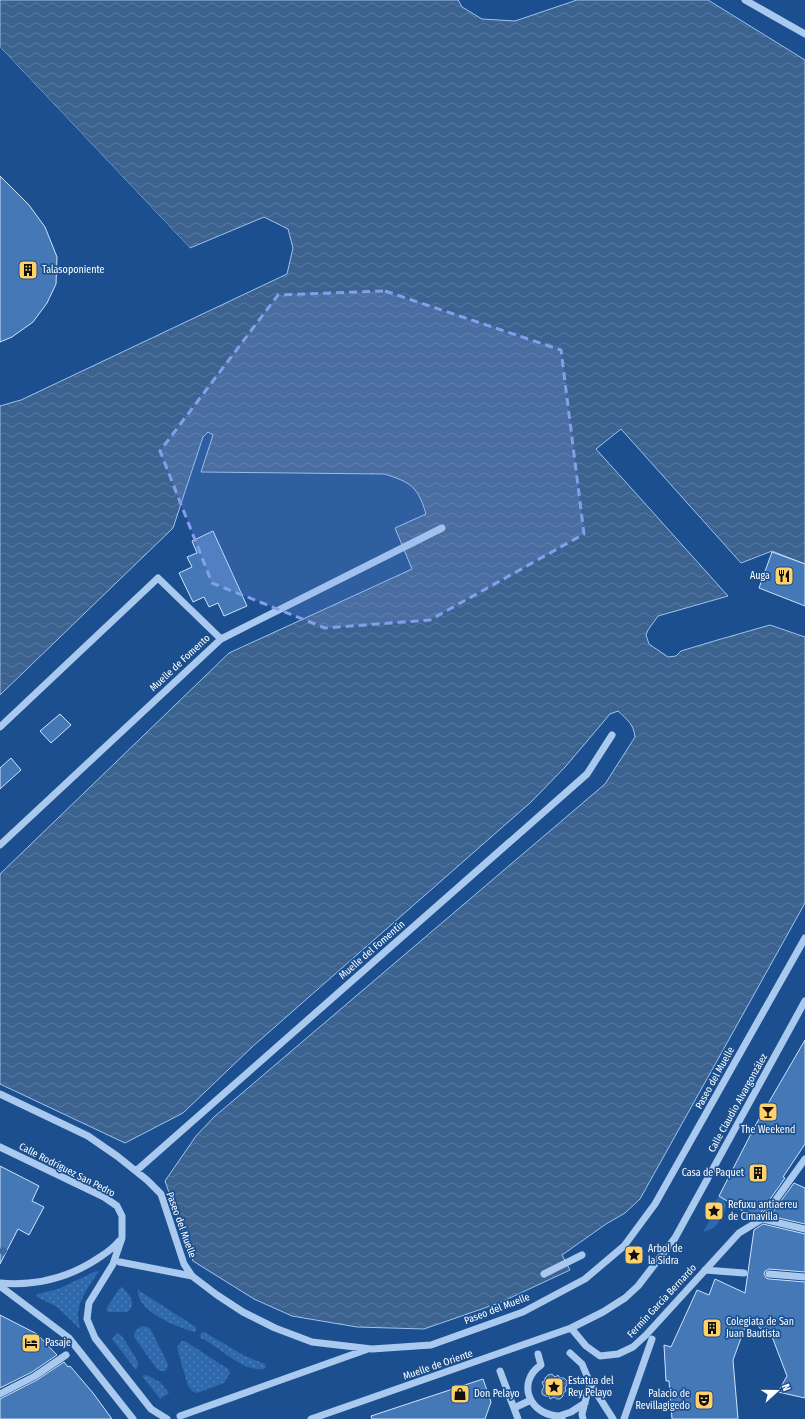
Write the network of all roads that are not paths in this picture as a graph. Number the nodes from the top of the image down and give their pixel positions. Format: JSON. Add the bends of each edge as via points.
{"nodes":[{"id":1,"x":745,"y":0,"type":"edge"},
{"id":2,"x":805,"y":34,"type":"edge"},
{"id":3,"x":442,"y":528,"type":"dead end"},
{"id":4,"x":221,"y":639,"type":"junction"},
{"id":5,"x":0,"y":727,"type":"edge"},
{"id":6,"x":612,"y":735,"type":"dead end"},
{"id":7,"x":0,"y":844,"type":"edge"},
{"id":8,"x":805,"y":938,"type":"edge"},
{"id":9,"x":805,"y":1001,"type":"edge"},
{"id":10,"x":0,"y":1094,"type":"edge"},
{"id":11,"x":0,"y":1147,"type":"edge"},
{"id":12,"x":805,"y":1159,"type":"edge"},
{"id":13,"x":136,"y":1171,"type":"junction"},
{"id":14,"x":762,"y":1219,"type":"junction"},
{"id":15,"x":805,"y":1229,"type":"edge"},
{"id":16,"x":122,"y":1238,"type":"junction"},
{"id":17,"x":582,"y":1255,"type":"dead end"},
{"id":18,"x":120,"y":1262,"type":"dead end"},
{"id":19,"x":705,"y":1270,"type":"junction"},
{"id":20,"x":744,"y":1273,"type":"dead end"},
{"id":21,"x":544,"y":1274,"type":"dead end"},
{"id":22,"x":769,"y":1274,"type":"dead end"},
{"id":23,"x":192,"y":1276,"type":"junction"},
{"id":24,"x":805,"y":1277,"type":"edge"},
{"id":25,"x":0,"y":1284,"type":"edge"},
{"id":26,"x":571,"y":1328,"type":"junction"},
{"id":27,"x":652,"y":1338,"type":"dead end"},
{"id":28,"x":369,"y":1349,"type":"junction"},
{"id":29,"x":570,"y":1353,"type":"dead end"},
{"id":30,"x":538,"y":1354,"type":"dead end"},
{"id":31,"x":66,"y":1355,"type":"dead end"},
{"id":32,"x":500,"y":1371,"type":"dead end"},
{"id":33,"x":590,"y":1383,"type":"junction"},
{"id":34,"x":0,"y":1394,"type":"edge"},
{"id":35,"x":531,"y":1400,"type":"junction"},
{"id":36,"x":585,"y":1403,"type":"junction"},
{"id":37,"x":514,"y":1408,"type":"junction"},
{"id":38,"x":180,"y":1416,"type":"dead end"},
{"id":39,"x":561,"y":1417,"type":"edge"},
{"id":40,"x":133,"y":1419,"type":"edge"},
{"id":41,"x":167,"y":1419,"type":"edge"},
{"id":42,"x":311,"y":1419,"type":"edge"},
{"id":43,"x":518,"y":1419,"type":"edge"},
{"id":44,"x":583,"y":1419,"type":"edge"},
{"id":45,"x":614,"y":1419,"type":"edge"},
{"id":46,"x":624,"y":1419,"type":"edge"}],
"edges":[{"from":1,"to":2,"type":"street"},
{"from":3,"to":4,"type":"street"},
{"from":4,"to":5,"type":"street","name":"Muelle de Fomento","via":[[158,578]]},
{"from":4,"to":7,"type":"street","name":"Muelle de Fomento"},
{"from":6,"to":13,"type":"street","name":"Muelle del Fomentín","via":[[587,774]]},
{"from":8,"to":28,"type":"street","name":"Paseo del Muelle","via":[[655,1204],[624,1246],[585,1279],[523,1312],[431,1345]]},
{"from":9,"to":26,"type":"street","name":"Calle Claudio Alvargonzález","via":[[675,1238],[638,1286],[625,1298]]},
{"from":10,"to":13,"type":"street","name":"Paseo del Muelle","via":[[88,1136]]},
{"from":11,"to":16,"type":"street","name":"Calle Rodríguez San Pedro","via":[[104,1197],[116,1206],[122,1216]]},
{"from":12,"to":14,"type":"street"},
{"from":13,"to":23,"type":"street","name":"Paseo del Muelle","via":[[161,1194],[184,1264]]},
{"from":14,"to":15,"type":"street"},
{"from":14,"to":19,"type":"street","name":"Fermín García Bernardo","via":[[739,1233]]},
{"from":16,"to":25,"type":"street","via":[[114,1248],[69,1273],[34,1283]]},
{"from":16,"to":41,"type":"street","name":"Calle Rodríguez San Pedro","via":[[113,1264],[89,1303],[87,1319],[95,1338],[151,1409]]},
{"from":17,"to":21,"type":"street"},
{"from":18,"to":23,"type":"street"},
{"from":19,"to":20,"type":"street"},
{"from":19,"to":26,"type":"street","name":"Fermín García Bernardo","via":[[646,1335],[633,1347],[618,1354],[600,1356],[586,1346]]},
{"from":22,"to":24,"type":"street"},
{"from":23,"to":28,"type":"street","name":"Paseo del Muelle","via":[[243,1312],[275,1328],[312,1342]]},
{"from":25,"to":40,"type":"street","via":[[69,1338]]},
{"from":26,"to":42,"type":"street","name":"Muelle de Oriente"},
{"from":27,"to":46,"type":"street"},
{"from":28,"to":38,"type":"street"},
{"from":29,"to":33,"type":"street","via":[[582,1364]]},
{"from":30,"to":35,"type":"street","via":[[541,1365],[531,1375],[528,1383]]},
{"from":31,"to":34,"type":"street","via":[[35,1376]]},
{"from":32,"to":37,"type":"street"},
{"from":33,"to":36,"type":"street"},
{"from":33,"to":45,"type":"street"},
{"from":35,"to":37,"type":"street"},
{"from":35,"to":39,"type":"street","via":[[542,1412]]},
{"from":36,"to":39,"type":"street"},
{"from":36,"to":44,"type":"street"},
{"from":37,"to":43,"type":"street"}]}
